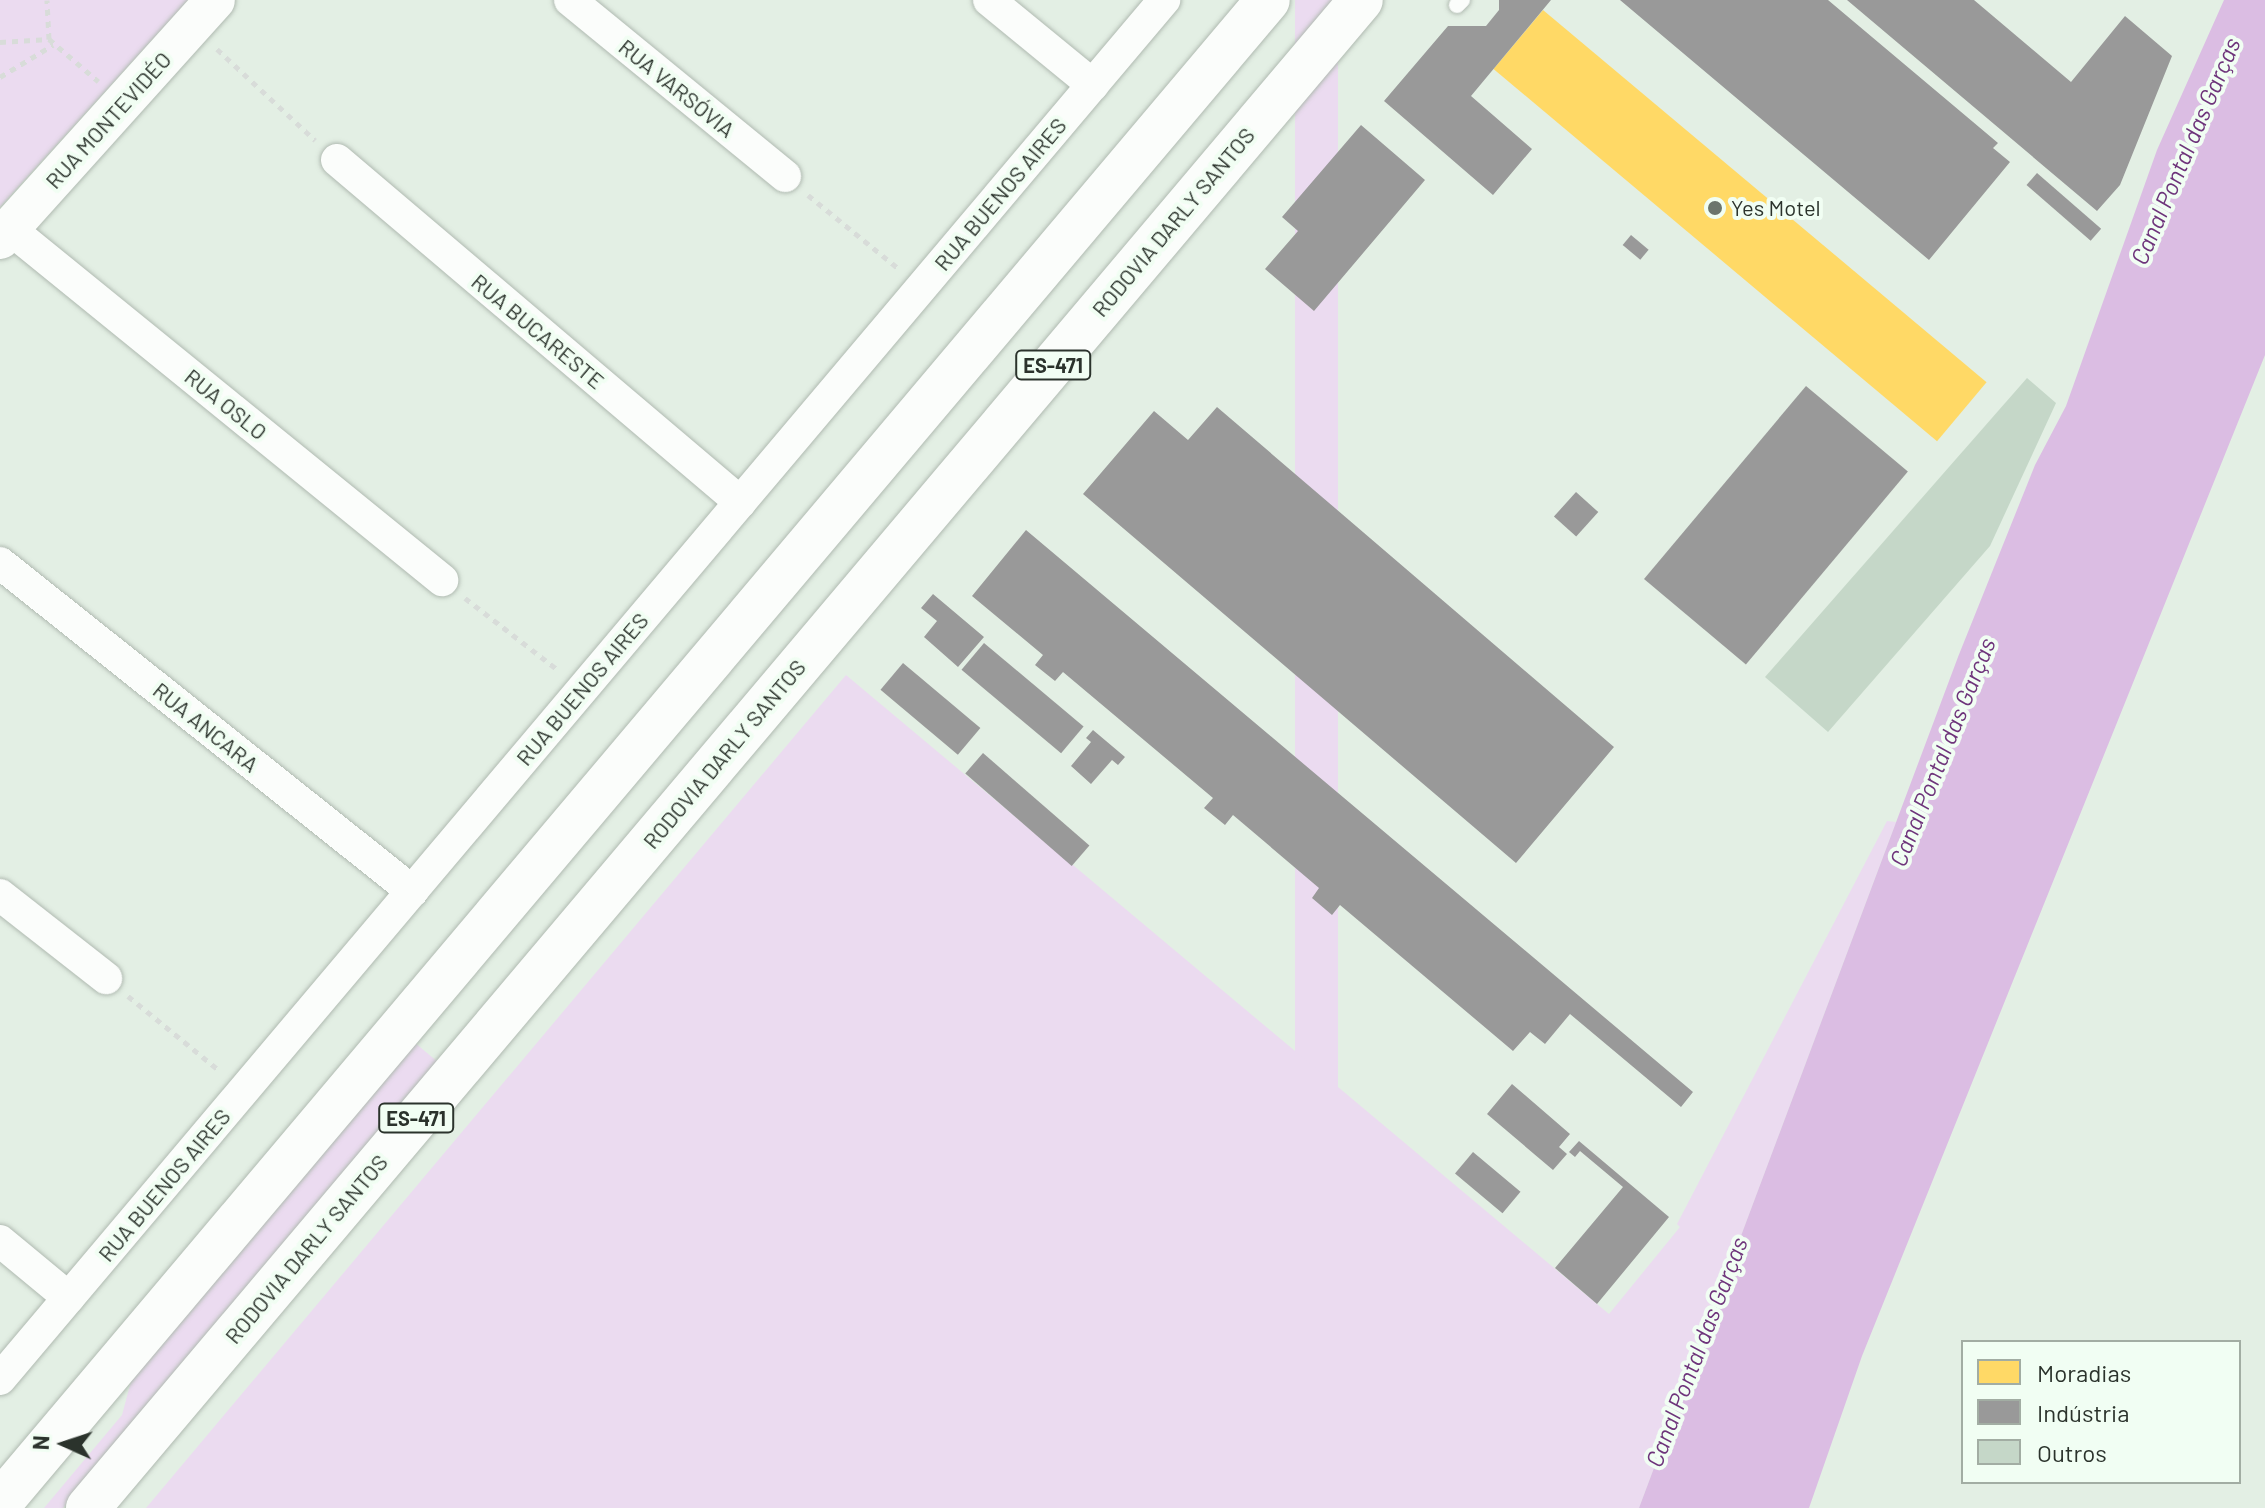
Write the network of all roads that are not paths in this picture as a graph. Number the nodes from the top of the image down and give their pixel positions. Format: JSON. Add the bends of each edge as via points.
{"nodes":[{"id":1,"x":570,"y":0,"type":"edge"},
{"id":2,"x":989,"y":0,"type":"edge"},
{"id":3,"x":1164,"y":0,"type":"edge"},
{"id":4,"x":1268,"y":0,"type":"edge"},
{"id":5,"x":1361,"y":0,"type":"edge"},
{"id":6,"x":204,"y":13,"type":"edge"},
{"id":7,"x":1093,"y":85,"type":"junction"},
{"id":8,"x":337,"y":160,"type":"road end"},
{"id":9,"x":785,"y":176,"type":"road end"},
{"id":10,"x":3,"y":234,"type":"edge"},
{"id":11,"x":740,"y":502,"type":"junction"},
{"id":12,"x":0,"y":563,"type":"edge"},
{"id":13,"x":442,"y":580,"type":"road end"},
{"id":14,"x":412,"y":891,"type":"junction"},
{"id":15,"x":0,"y":895,"type":"edge"},
{"id":16,"x":106,"y":978,"type":"road end"},
{"id":17,"x":0,"y":1241,"type":"edge"},
{"id":18,"x":69,"y":1298,"type":"junction"},
{"id":19,"x":0,"y":1379,"type":"edge"},
{"id":20,"x":0,"y":1503,"type":"edge"},
{"id":21,"x":88,"y":1508,"type":"edge"}],
"edges":[{"from":1,"to":9,"type":"street","name":"RUA VARSÓVIA"},
{"from":2,"to":7,"type":"street"},
{"from":3,"to":7,"type":"street","name":"RUA BUENOS AIRES"},
{"from":4,"to":20,"type":"main road","number":"ES-471"},
{"from":5,"to":21,"type":"main road","name":"RODOVIA DARLY SANTOS","number":"ES-471"},
{"from":6,"to":10,"type":"street","name":"RUA MONTEVIDÉO"},
{"from":7,"to":11,"type":"street","name":"RUA BUENOS AIRES"},
{"from":8,"to":11,"type":"street","name":"RUA BUCARESTE"},
{"from":10,"to":13,"type":"street","name":"RUA OSLO"},
{"from":11,"to":14,"type":"street","name":"RUA BUENOS AIRES"},
{"from":12,"to":14,"type":"street","name":"RUA ANCARA"},
{"from":14,"to":18,"type":"street","name":"RUA BUENOS AIRES"},
{"from":15,"to":16,"type":"street"},
{"from":17,"to":18,"type":"street"},
{"from":18,"to":19,"type":"street","name":"RUA BUENOS AIRES"}]}
